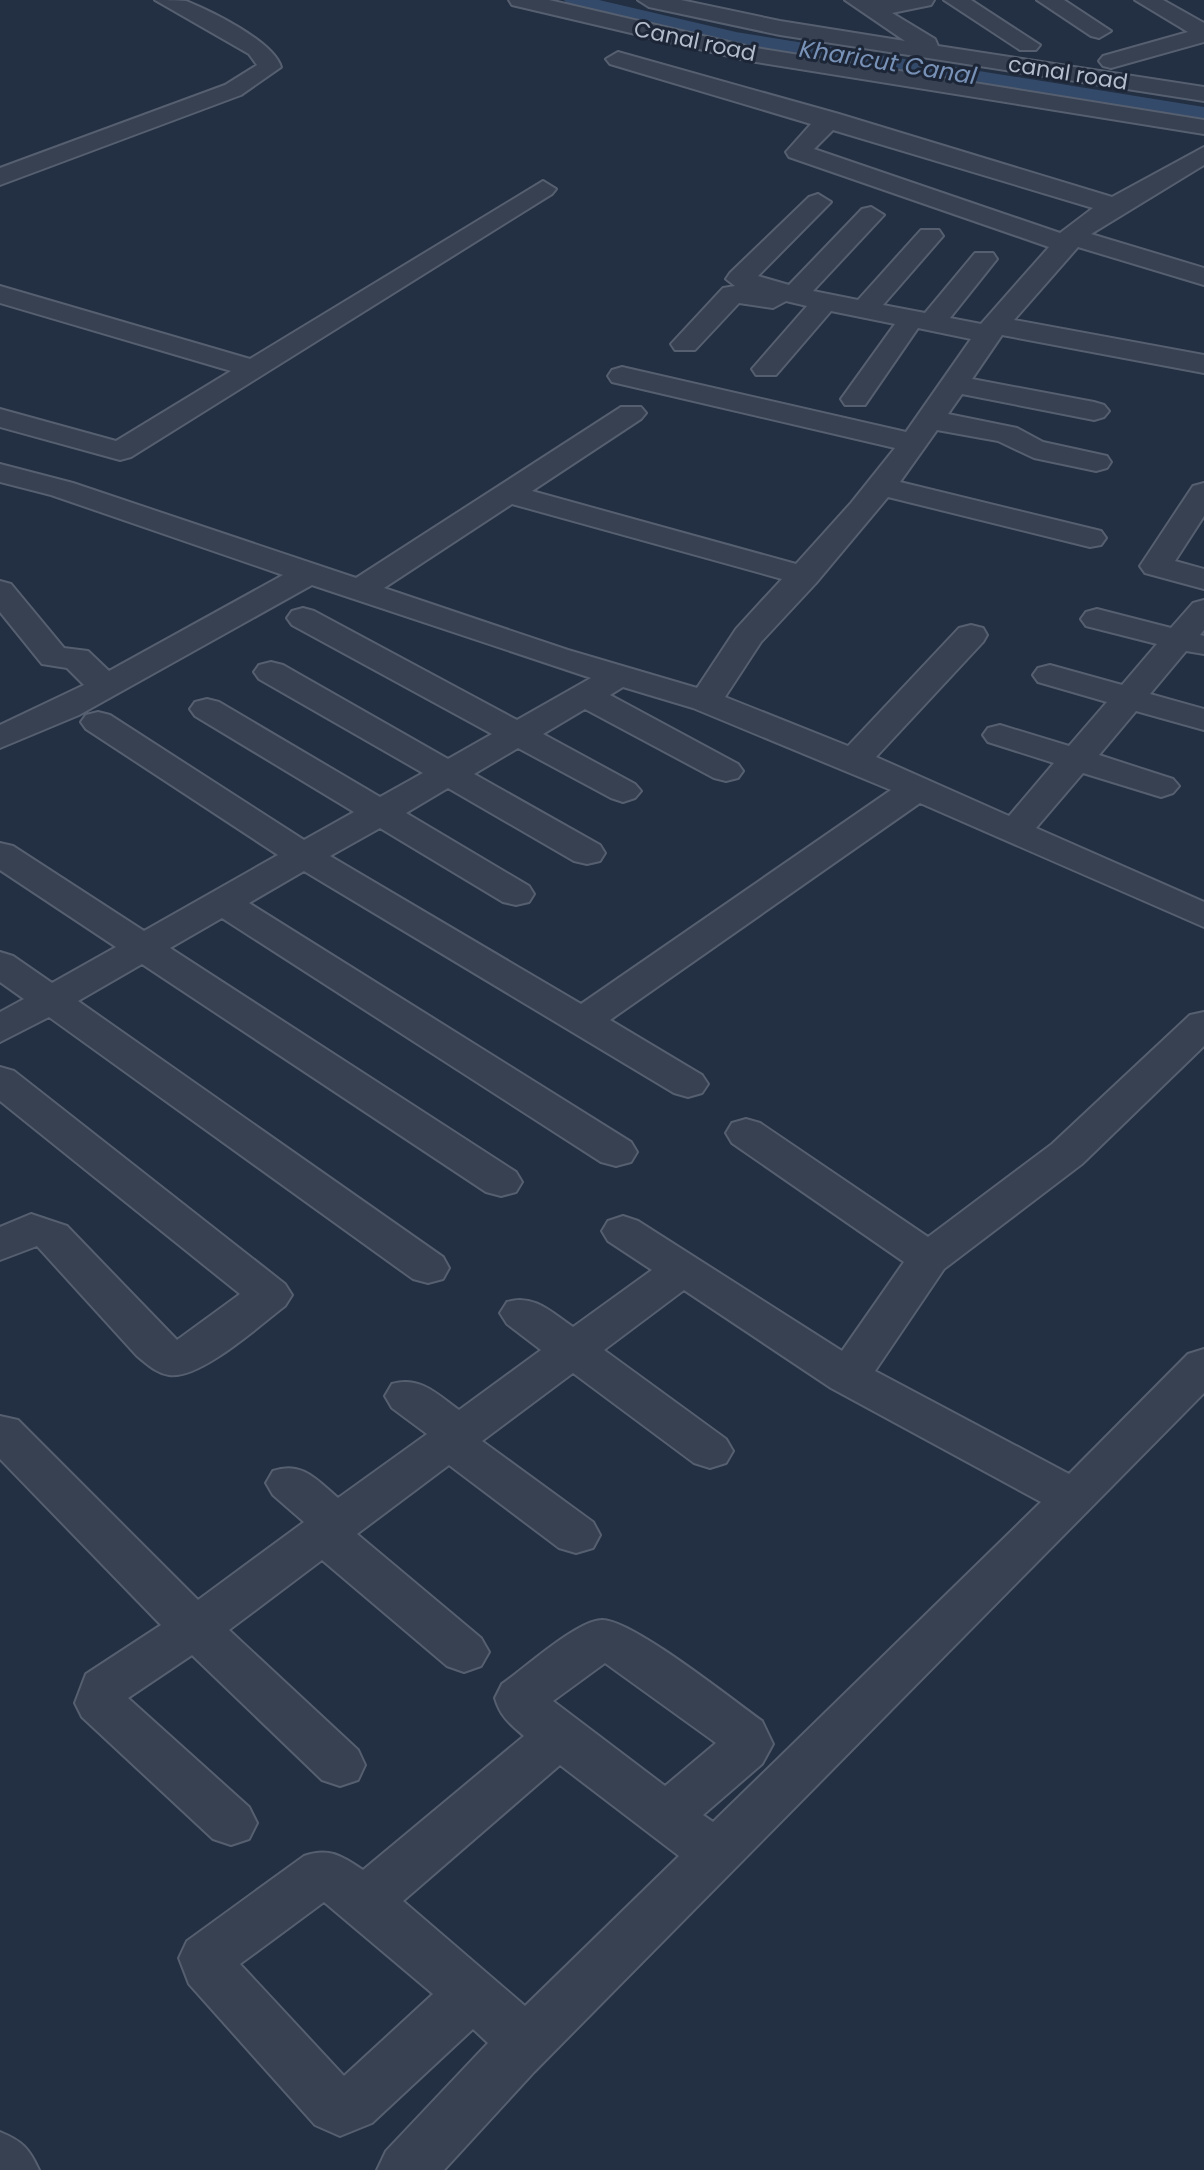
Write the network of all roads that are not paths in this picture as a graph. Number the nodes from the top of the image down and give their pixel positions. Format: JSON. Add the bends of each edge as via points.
{"nodes":[{"id":1,"x":166,"y":0,"type":"edge"},
{"id":2,"x":520,"y":0,"type":"edge"},
{"id":3,"x":649,"y":0,"type":"edge"},
{"id":4,"x":923,"y":0,"type":"edge"},
{"id":5,"x":955,"y":0,"type":"edge"},
{"id":6,"x":1048,"y":0,"type":"edge"},
{"id":7,"x":1157,"y":1,"type":"edge"},
{"id":8,"x":864,"y":5,"type":"edge"},
{"id":9,"x":1099,"y":31,"type":"dead end"},
{"id":10,"x":1204,"y":33,"type":"edge"},
{"id":11,"x":1028,"y":45,"type":"dead end"},
{"id":12,"x":941,"y":53,"type":"junction"},
{"id":13,"x":618,"y":59,"type":"dead end"},
{"id":14,"x":1111,"y":61,"type":"dead end"},
{"id":15,"x":1204,"y":94,"type":"edge"},
{"id":16,"x":830,"y":119,"type":"junction"},
{"id":17,"x":1204,"y":127,"type":"edge"},
{"id":18,"x":1204,"y":155,"type":"edge"},
{"id":19,"x":0,"y":177,"type":"edge"},
{"id":20,"x":543,"y":189,"type":"dead end"},
{"id":21,"x":818,"y":202,"type":"dead end"},
{"id":22,"x":1114,"y":206,"type":"junction"},
{"id":23,"x":871,"y":215,"type":"dead end"},
{"id":24,"x":930,"y":236,"type":"dead end"},
{"id":25,"x":1069,"y":240,"type":"junction"},
{"id":26,"x":984,"y":259,"type":"dead end"},
{"id":27,"x":1204,"y":277,"type":"edge"},
{"id":28,"x":0,"y":294,"type":"edge"},
{"id":29,"x":794,"y":295,"type":"junction"},
{"id":30,"x":864,"y":309,"type":"junction"},
{"id":31,"x":818,"y":310,"type":"junction"},
{"id":32,"x":918,"y":326,"type":"junction"},
{"id":33,"x":988,"y":335,"type":"junction"},
{"id":34,"x":685,"y":344,"type":"dead end"},
{"id":35,"x":1204,"y":364,"type":"edge"},
{"id":36,"x":254,"y":369,"type":"junction"},
{"id":37,"x":766,"y":369,"type":"dead end"},
{"id":38,"x":622,"y":376,"type":"dead end"},
{"id":39,"x":955,"y":384,"type":"junction"},
{"id":40,"x":855,"y":399,"type":"dead end"},
{"id":41,"x":1094,"y":411,"type":"dead end"},
{"id":42,"x":631,"y":413,"type":"dead end"},
{"id":43,"x":0,"y":418,"type":"edge"},
{"id":44,"x":922,"y":431,"type":"junction"},
{"id":45,"x":1096,"y":462,"type":"dead end"},
{"id":46,"x":0,"y":473,"type":"edge"},
{"id":47,"x":880,"y":486,"type":"junction"},
{"id":48,"x":1204,"y":492,"type":"edge"},
{"id":49,"x":510,"y":494,"type":"junction"},
{"id":50,"x":1090,"y":538,"type":"dead end"},
{"id":51,"x":308,"y":574,"type":"junction"},
{"id":52,"x":805,"y":576,"type":"junction"},
{"id":53,"x":1204,"y":579,"type":"edge"},
{"id":54,"x":0,"y":591,"type":"edge"},
{"id":55,"x":358,"y":591,"type":"junction"},
{"id":56,"x":1204,"y":610,"type":"edge"},
{"id":57,"x":303,"y":618,"type":"dead end"},
{"id":58,"x":1097,"y":619,"type":"dead end"},
{"id":59,"x":971,"y":635,"type":"dead end"},
{"id":60,"x":748,"y":636,"type":"junction"},
{"id":61,"x":1192,"y":642,"type":"edge"},
{"id":62,"x":271,"y":672,"type":"dead end"},
{"id":63,"x":621,"y":675,"type":"junction"},
{"id":64,"x":1050,"y":675,"type":"dead end"},
{"id":65,"x":658,"y":685,"type":"junction"},
{"id":66,"x":105,"y":686,"type":"junction"},
{"id":67,"x":584,"y":695,"type":"junction"},
{"id":68,"x":1129,"y":698,"type":"junction"},
{"id":69,"x":705,"y":701,"type":"junction"},
{"id":70,"x":207,"y":709,"type":"dead end"},
{"id":71,"x":1204,"y":720,"type":"edge"},
{"id":72,"x":98,"y":722,"type":"dead end"},
{"id":73,"x":519,"y":733,"type":"junction"},
{"id":74,"x":1000,"y":735,"type":"dead end"},
{"id":75,"x":0,"y":738,"type":"edge"},
{"id":76,"x":1077,"y":759,"type":"junction"},
{"id":77,"x":853,"y":761,"type":"junction"},
{"id":78,"x":726,"y":771,"type":"dead end"},
{"id":79,"x":450,"y":774,"type":"junction"},
{"id":80,"x":1161,"y":786,"type":"dead end"},
{"id":81,"x":916,"y":789,"type":"junction"},
{"id":82,"x":623,"y":791,"type":"dead end"},
{"id":83,"x":378,"y":813,"type":"junction"},
{"id":84,"x":1015,"y":831,"type":"junction"},
{"id":85,"x":587,"y":853,"type":"dead end"},
{"id":86,"x":0,"y":854,"type":"edge"},
{"id":87,"x":302,"y":855,"type":"junction"},
{"id":88,"x":516,"y":894,"type":"dead end"},
{"id":89,"x":222,"y":902,"type":"junction"},
{"id":90,"x":1204,"y":916,"type":"edge"},
{"id":91,"x":142,"y":949,"type":"junction"},
{"id":92,"x":0,"y":964,"type":"edge"},
{"id":93,"x":51,"y":1000,"type":"junction"},
{"id":94,"x":581,"y":1022,"type":"junction"},
{"id":95,"x":1204,"y":1024,"type":"edge"},
{"id":96,"x":0,"y":1029,"type":"edge"},
{"id":97,"x":0,"y":1080,"type":"edge"},
{"id":98,"x":688,"y":1084,"type":"dead end"},
{"id":99,"x":746,"y":1133,"type":"dead end"},
{"id":100,"x":616,"y":1152,"type":"dead end"},
{"id":101,"x":501,"y":1182,"type":"dead end"},
{"id":102,"x":623,"y":1231,"type":"dead end"},
{"id":103,"x":0,"y":1245,"type":"edge"},
{"id":104,"x":929,"y":1258,"type":"junction"},
{"id":105,"x":428,"y":1268,"type":"dead end"},
{"id":106,"x":683,"y":1269,"type":"junction"},
{"id":107,"x":522,"y":1313,"type":"dead end"},
{"id":108,"x":570,"y":1349,"type":"junction"},
{"id":109,"x":1204,"y":1365,"type":"edge"},
{"id":110,"x":847,"y":1376,"type":"junction"},
{"id":111,"x":408,"y":1396,"type":"dead end"},
{"id":112,"x":1,"y":1432,"type":"edge"},
{"id":113,"x":453,"y":1437,"type":"junction"},
{"id":114,"x":710,"y":1451,"type":"dead end"},
{"id":115,"x":289,"y":1483,"type":"dead end"},
{"id":116,"x":1074,"y":1498,"type":"junction"},
{"id":117,"x":330,"y":1528,"type":"junction"},
{"id":118,"x":576,"y":1535,"type":"dead end"},
{"id":119,"x":195,"y":1628,"type":"junction"},
{"id":120,"x":464,"y":1652,"type":"dead end"},
{"id":121,"x":559,"y":1736,"type":"junction"},
{"id":122,"x":340,"y":1765,"type":"dead end"},
{"id":123,"x":665,"y":1817,"type":"junction"},
{"id":124,"x":231,"y":1823,"type":"dead end"},
{"id":125,"x":716,"y":1854,"type":"junction"},
{"id":126,"x":365,"y":1901,"type":"junction"},
{"id":127,"x":472,"y":1994,"type":"junction"},
{"id":128,"x":527,"y":2042,"type":"junction"},
{"id":129,"x":0,"y":2159,"type":"edge"},
{"id":130,"x":10,"y":2170,"type":"edge"},
{"id":131,"x":406,"y":2170,"type":"edge"}],
"edges":[{"from":1,"to":19,"type":"street","via":[[257,49],[269,67],[233,90]]},
{"from":2,"to":17,"type":"street","name":"Canal road","via":[[750,54]]},
{"from":3,"to":12,"type":"street","name":"canal road","via":[[780,28]]},
{"from":4,"to":8,"type":"street"},
{"from":5,"to":11,"type":"street"},
{"from":6,"to":9,"type":"street"},
{"from":7,"to":10,"type":"street"},
{"from":8,"to":12,"type":"street"},
{"from":10,"to":14,"type":"street"},
{"from":12,"to":15,"type":"street","name":"canal road"},
{"from":13,"to":16,"type":"street"},
{"from":16,"to":22,"type":"street"},
{"from":16,"to":25,"type":"street","via":[[798,152]]},
{"from":18,"to":22,"type":"street"},
{"from":20,"to":36,"type":"street"},
{"from":21,"to":29,"type":"street","via":[[740,279]]},
{"from":22,"to":25,"type":"street"},
{"from":23,"to":29,"type":"street"},
{"from":24,"to":30,"type":"street"},
{"from":25,"to":27,"type":"street"},
{"from":25,"to":33,"type":"street"},
{"from":26,"to":32,"type":"street"},
{"from":28,"to":36,"type":"street"},
{"from":29,"to":30,"type":"street"},
{"from":30,"to":32,"type":"street"},
{"from":31,"to":32,"type":"street"},
{"from":31,"to":34,"type":"street","via":[[733,294]]},
{"from":31,"to":37,"type":"street"},
{"from":32,"to":33,"type":"street"},
{"from":32,"to":40,"type":"street"},
{"from":33,"to":35,"type":"street"},
{"from":33,"to":39,"type":"street"},
{"from":36,"to":43,"type":"street","via":[[120,451]]},
{"from":38,"to":44,"type":"street"},
{"from":39,"to":41,"type":"street"},
{"from":39,"to":44,"type":"street"},
{"from":42,"to":49,"type":"street"},
{"from":44,"to":45,"type":"street","via":[[1007,434],[1034,449]]},
{"from":44,"to":47,"type":"street"},
{"from":46,"to":51,"type":"street","via":[[62,489]]},
{"from":47,"to":50,"type":"street"},
{"from":47,"to":52,"type":"street"},
{"from":48,"to":53,"type":"street","via":[[1156,566]]},
{"from":49,"to":52,"type":"street"},
{"from":49,"to":55,"type":"street"},
{"from":51,"to":55,"type":"street"},
{"from":51,"to":66,"type":"street"},
{"from":52,"to":60,"type":"street"},
{"from":54,"to":66,"type":"street","via":[[54,657],[76,658]]},
{"from":55,"to":63,"type":"street"},
{"from":56,"to":61,"type":"street"},
{"from":57,"to":73,"type":"street"},
{"from":58,"to":61,"type":"street"},
{"from":59,"to":77,"type":"street"},
{"from":60,"to":65,"type":"street"},
{"from":60,"to":69,"type":"street"},
{"from":61,"to":68,"type":"street"},
{"from":62,"to":79,"type":"street"},
{"from":63,"to":65,"type":"street"},
{"from":63,"to":67,"type":"street"},
{"from":64,"to":68,"type":"street"},
{"from":65,"to":69,"type":"street"},
{"from":66,"to":75,"type":"street"},
{"from":67,"to":73,"type":"street"},
{"from":67,"to":78,"type":"street"},
{"from":68,"to":71,"type":"street"},
{"from":68,"to":76,"type":"street"},
{"from":69,"to":77,"type":"street"},
{"from":70,"to":83,"type":"street"},
{"from":72,"to":87,"type":"street"},
{"from":73,"to":79,"type":"street"},
{"from":73,"to":82,"type":"street"},
{"from":74,"to":76,"type":"street"},
{"from":76,"to":80,"type":"street"},
{"from":76,"to":84,"type":"street"},
{"from":77,"to":81,"type":"street"},
{"from":79,"to":83,"type":"street"},
{"from":79,"to":85,"type":"street"},
{"from":81,"to":84,"type":"street"},
{"from":81,"to":94,"type":"street"},
{"from":83,"to":87,"type":"street"},
{"from":83,"to":88,"type":"street"},
{"from":84,"to":90,"type":"street"},
{"from":86,"to":91,"type":"street"},
{"from":87,"to":89,"type":"street"},
{"from":87,"to":94,"type":"street"},
{"from":89,"to":91,"type":"street"},
{"from":89,"to":100,"type":"street"},
{"from":91,"to":93,"type":"street"},
{"from":91,"to":101,"type":"street"},
{"from":92,"to":93,"type":"street"},
{"from":93,"to":96,"type":"street"},
{"from":93,"to":105,"type":"street"},
{"from":94,"to":98,"type":"street"},
{"from":95,"to":104,"type":"street","via":[[1067,1154]]},
{"from":97,"to":103,"type":"street","via":[[270,1295],[195,1350],[172,1360],[52,1236],[31,1229]]},
{"from":99,"to":104,"type":"street"},
{"from":102,"to":106,"type":"street"},
{"from":104,"to":110,"type":"street"},
{"from":106,"to":108,"type":"street"},
{"from":106,"to":110,"type":"street"},
{"from":107,"to":108,"type":"street"},
{"from":108,"to":113,"type":"street"},
{"from":108,"to":114,"type":"street"},
{"from":109,"to":116,"type":"street"},
{"from":110,"to":116,"type":"street"},
{"from":111,"to":113,"type":"street"},
{"from":112,"to":119,"type":"street"},
{"from":113,"to":117,"type":"street"},
{"from":113,"to":118,"type":"street"},
{"from":115,"to":117,"type":"street"},
{"from":116,"to":125,"type":"street"},
{"from":117,"to":119,"type":"street"},
{"from":117,"to":120,"type":"street"},
{"from":119,"to":122,"type":"street"},
{"from":119,"to":124,"type":"street","via":[[104,1688],[100,1703]]},
{"from":121,"to":123,"type":"street"},
{"from":121,"to":123,"type":"street","via":[[520,1698],[602,1639],[744,1736],[744,1749]]},
{"from":121,"to":126,"type":"street"},
{"from":123,"to":125,"type":"street"},
{"from":125,"to":128,"type":"street"},
{"from":126,"to":127,"type":"street"},
{"from":126,"to":127,"type":"street","via":[[323,1872],[206,1958],[208,1967],[335,2107],[352,2105]]},
{"from":127,"to":128,"type":"street"},
{"from":128,"to":131,"type":"street"},
{"from":129,"to":130,"type":"street"}]}
